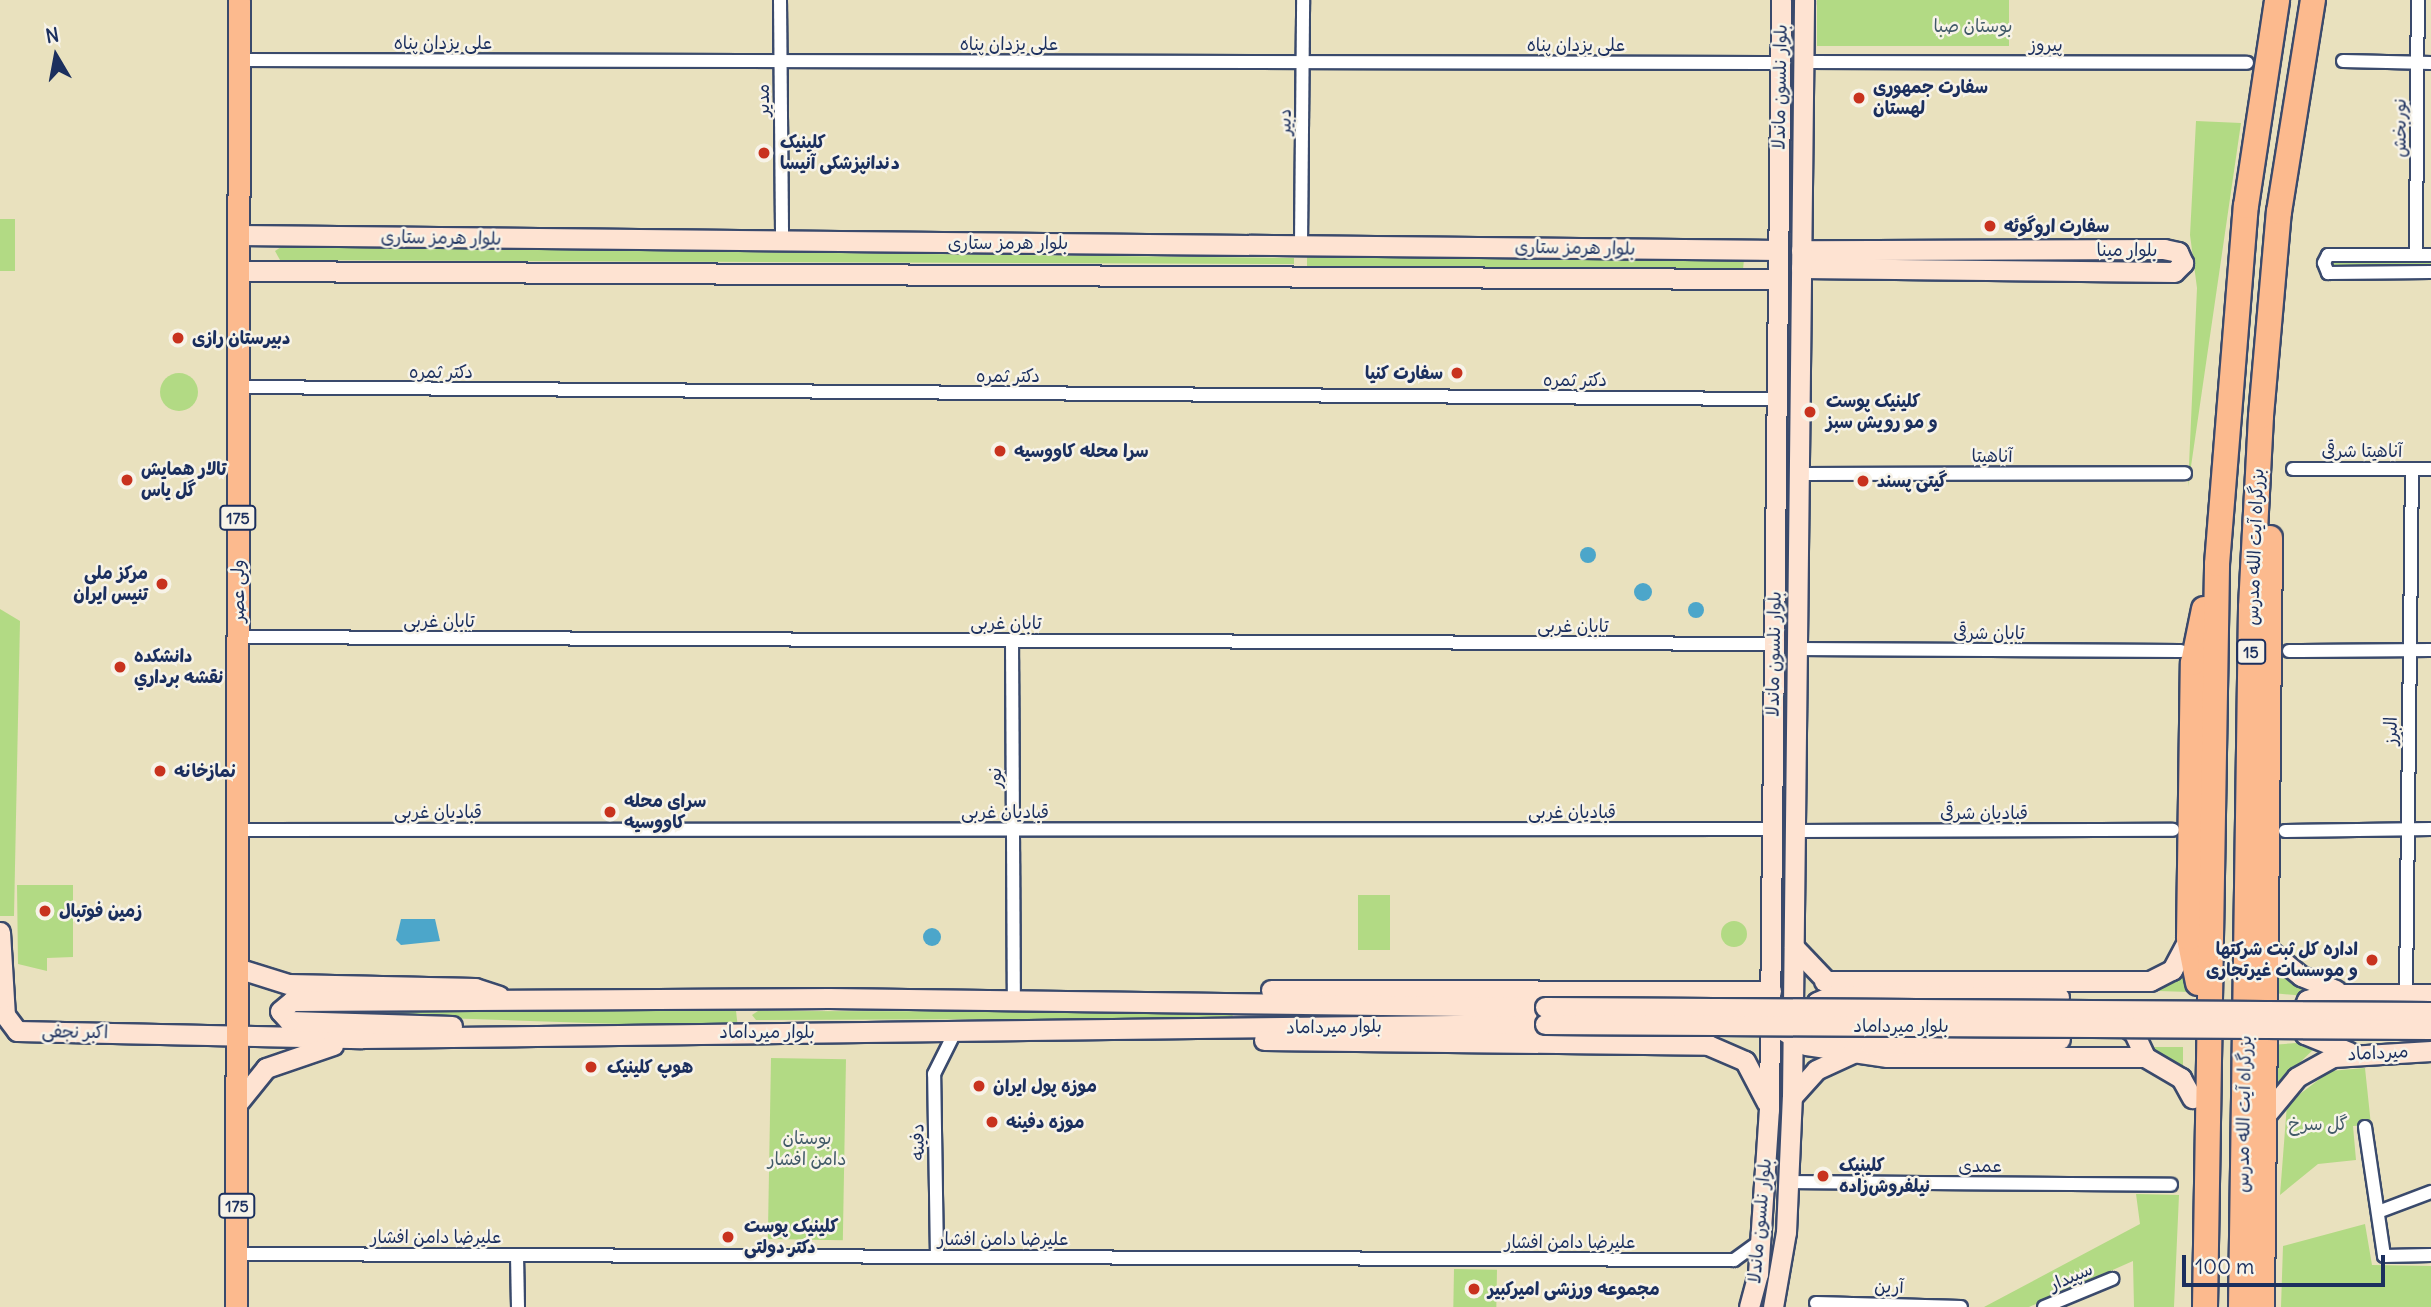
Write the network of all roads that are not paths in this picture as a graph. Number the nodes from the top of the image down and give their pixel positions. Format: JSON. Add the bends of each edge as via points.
{"nodes":[{"id":1,"x":239,"y":0,"type":"edge"},
{"id":2,"x":780,"y":0,"type":"edge"},
{"id":3,"x":1303,"y":0,"type":"edge"},
{"id":4,"x":1781,"y":0,"type":"edge"},
{"id":5,"x":1804,"y":0,"type":"edge"},
{"id":6,"x":2277,"y":0,"type":"edge"},
{"id":7,"x":2313,"y":0,"type":"edge"},
{"id":8,"x":2418,"y":0,"type":"edge"},
{"id":9,"x":239,"y":60,"type":"junction"},
{"id":10,"x":781,"y":61,"type":"junction"},
{"id":11,"x":2343,"y":61,"type":"dead end"},
{"id":12,"x":1303,"y":62,"type":"junction"},
{"id":13,"x":1803,"y":62,"type":"junction"},
{"id":14,"x":1780,"y":63,"type":"junction"},
{"id":15,"x":2424,"y":63,"type":"edge"},
{"id":16,"x":2246,"y":64,"type":"dead end"},
{"id":17,"x":1802,"y":147,"type":"junction"},
{"id":18,"x":1779,"y":148,"type":"junction"},
{"id":19,"x":239,"y":234,"type":"junction"},
{"id":20,"x":276,"y":235,"type":"junction"},
{"id":21,"x":782,"y":242,"type":"junction"},
{"id":22,"x":1301,"y":245,"type":"junction"},
{"id":23,"x":1747,"y":250,"type":"junction"},
{"id":24,"x":1778,"y":250,"type":"junction"},
{"id":25,"x":2416,"y":255,"type":"junction"},
{"id":26,"x":2431,"y":255,"type":"edge"},
{"id":27,"x":1801,"y":259,"type":"junction"},
{"id":28,"x":1822,"y":259,"type":"junction"},
{"id":29,"x":238,"y":271,"type":"junction"},
{"id":30,"x":276,"y":271,"type":"junction"},
{"id":31,"x":2431,"y":272,"type":"edge"},
{"id":32,"x":1745,"y":279,"type":"junction"},
{"id":33,"x":1778,"y":279,"type":"junction"},
{"id":34,"x":238,"y":387,"type":"junction"},
{"id":35,"x":1777,"y":400,"type":"junction"},
{"id":36,"x":2261,"y":416,"type":"junction"},
{"id":37,"x":2293,"y":468,"type":"dead end"},
{"id":38,"x":2412,"y":469,"type":"junction"},
{"id":39,"x":2431,"y":469,"type":"edge"},
{"id":40,"x":2185,"y":473,"type":"dead end"},
{"id":41,"x":1799,"y":474,"type":"junction"},
{"id":42,"x":2217,"y":564,"type":"junction"},
{"id":43,"x":238,"y":637,"type":"junction"},
{"id":44,"x":1012,"y":641,"type":"junction"},
{"id":45,"x":1774,"y":644,"type":"junction"},
{"id":46,"x":1797,"y":649,"type":"junction"},
{"id":47,"x":2410,"y":650,"type":"junction"},
{"id":48,"x":2431,"y":650,"type":"edge"},
{"id":49,"x":2181,"y":651,"type":"dead end"},
{"id":50,"x":2289,"y":651,"type":"dead end"},
{"id":51,"x":1013,"y":829,"type":"junction"},
{"id":52,"x":1772,"y":829,"type":"junction"},
{"id":53,"x":2408,"y":829,"type":"junction"},
{"id":54,"x":2431,"y":829,"type":"edge"},
{"id":55,"x":237,"y":830,"type":"junction"},
{"id":56,"x":2174,"y":830,"type":"dead end"},
{"id":57,"x":1795,"y":831,"type":"junction"},
{"id":58,"x":2285,"y":831,"type":"dead end"},
{"id":59,"x":0,"y":933,"type":"edge"},
{"id":60,"x":2189,"y":938,"type":"junction"},
{"id":61,"x":1794,"y":947,"type":"junction"},
{"id":62,"x":2268,"y":948,"type":"junction"},
{"id":63,"x":237,"y":968,"type":"junction"},
{"id":64,"x":1824,"y":981,"type":"junction"},
{"id":65,"x":1682,"y":991,"type":"junction"},
{"id":66,"x":1771,"y":991,"type":"junction"},
{"id":67,"x":2350,"y":994,"type":"junction"},
{"id":68,"x":2406,"y":994,"type":"junction"},
{"id":69,"x":2431,"y":994,"type":"edge"},
{"id":70,"x":1843,"y":995,"type":"junction"},
{"id":71,"x":772,"y":1000,"type":"junction"},
{"id":72,"x":1014,"y":1000,"type":"junction"},
{"id":73,"x":516,"y":1002,"type":"junction"},
{"id":74,"x":1157,"y":1002,"type":"junction"},
{"id":75,"x":2431,"y":1012,"type":"edge"},
{"id":76,"x":1545,"y":1015,"type":"junction"},
{"id":77,"x":1770,"y":1018,"type":"junction"},
{"id":78,"x":2377,"y":1020,"type":"junction"},
{"id":79,"x":1212,"y":1028,"type":"junction"},
{"id":80,"x":2431,"y":1029,"type":"edge"},
{"id":81,"x":798,"y":1032,"type":"junction"},
{"id":82,"x":955,"y":1032,"type":"junction"},
{"id":83,"x":486,"y":1034,"type":"junction"},
{"id":84,"x":362,"y":1038,"type":"junction"},
{"id":85,"x":237,"y":1040,"type":"junction"},
{"id":86,"x":1678,"y":1044,"type":"junction"},
{"id":87,"x":1792,"y":1048,"type":"junction"},
{"id":88,"x":2431,"y":1051,"type":"edge"},
{"id":89,"x":1850,"y":1052,"type":"junction"},
{"id":90,"x":2349,"y":1052,"type":"junction"},
{"id":91,"x":1770,"y":1055,"type":"junction"},
{"id":92,"x":2145,"y":1057,"type":"junction"},
{"id":93,"x":1792,"y":1097,"type":"junction"},
{"id":94,"x":2192,"y":1098,"type":"junction"},
{"id":95,"x":237,"y":1104,"type":"junction"},
{"id":96,"x":1769,"y":1110,"type":"junction"},
{"id":97,"x":2265,"y":1116,"type":"junction"},
{"id":98,"x":2365,"y":1127,"type":"dead end"},
{"id":99,"x":1788,"y":1182,"type":"junction"},
{"id":100,"x":2171,"y":1185,"type":"dead end"},
{"id":101,"x":2431,"y":1192,"type":"edge"},
{"id":102,"x":2378,"y":1212,"type":"junction"},
{"id":103,"x":1760,"y":1240,"type":"junction"},
{"id":104,"x":237,"y":1254,"type":"junction"},
{"id":105,"x":517,"y":1255,"type":"junction"},
{"id":106,"x":2431,"y":1255,"type":"edge"},
{"id":107,"x":937,"y":1257,"type":"junction"},
{"id":108,"x":2112,"y":1279,"type":"dead end"},
{"id":109,"x":1816,"y":1303,"type":"dead end"},
{"id":110,"x":236,"y":1307,"type":"edge"},
{"id":111,"x":518,"y":1307,"type":"edge"},
{"id":112,"x":1749,"y":1307,"type":"edge"},
{"id":113,"x":1773,"y":1307,"type":"edge"},
{"id":114,"x":1961,"y":1307,"type":"edge"},
{"id":115,"x":2045,"y":1307,"type":"edge"},
{"id":116,"x":2191,"y":1307,"type":"edge"},
{"id":117,"x":2205,"y":1307,"type":"edge"},
{"id":118,"x":2241,"y":1307,"type":"edge"},
{"id":119,"x":2262,"y":1307,"type":"edge"}],
"edges":[{"from":1,"to":9,"type":"main road","name":"ولی عصر","number":"175"},
{"from":2,"to":10,"type":"street","name":"مدیر"},
{"from":3,"to":12,"type":"street","name":"دبیر"},
{"from":4,"to":14,"type":"main road","name":"بلوار نلسون ماندلا"},
{"from":5,"to":13,"type":"main road","name":"بلوار نلسون ماندلا"},
{"from":6,"to":42,"type":"highway","name":"بزرگراه آیت الله مدرس","number":"15","via":[[2246,206]]},
{"from":7,"to":36,"type":"highway","name":"بزرگراه آیت الله مدرس","number":"15","via":[[2279,212]]},
{"from":8,"to":15,"type":"street","name":"نوربخش"},
{"from":9,"to":10,"type":"street","name":"علی یزدان پناه"},
{"from":9,"to":19,"type":"main road","name":"ولی عصر","number":"175"},
{"from":10,"to":12,"type":"street","name":"علی یزدان پناه"},
{"from":10,"to":21,"type":"street","name":"مدیر"},
{"from":11,"to":15,"type":"street"},
{"from":12,"to":14,"type":"street","name":"علی یزدان پناه"},
{"from":12,"to":22,"type":"street","name":"دبیر"},
{"from":13,"to":16,"type":"street","name":"پیروز"},
{"from":13,"to":17,"type":"main road","name":"بلوار نلسون ماندلا"},
{"from":14,"to":18,"type":"main road","name":"بلوار نلسون ماندلا"},
{"from":15,"to":25,"type":"street","name":"نوربخش"},
{"from":17,"to":18,"type":"main road"},
{"from":17,"to":27,"type":"main road","name":"بلوار نلسون ماندلا"},
{"from":18,"to":24,"type":"main road","name":"بلوار نلسون ماندلا"},
{"from":19,"to":20,"type":"main road","name":"بلوار هرمز ستاری"},
{"from":19,"to":29,"type":"main road","name":"ولی عصر","number":"175"},
{"from":20,"to":21,"type":"main road","name":"بلوار هرمز ستاری"},
{"from":20,"to":30,"type":"main road","via":[[269,255]]},
{"from":21,"to":22,"type":"main road","name":"بلوار هرمز ستاری"},
{"from":22,"to":23,"type":"main road","name":"بلوار هرمز ستاری"},
{"from":23,"to":24,"type":"main road","name":"بلوار هرمز ستاری"},
{"from":23,"to":32,"type":"main road"},
{"from":24,"to":33,"type":"main road","name":"بلوار نلسون ماندلا"},
{"from":25,"to":26,"type":"street"},
{"from":25,"to":31,"type":"street","via":[[2328,255],[2328,272]]},
{"from":27,"to":28,"type":"main road","name":"بلوار مینا"},
{"from":27,"to":41,"type":"main road","name":"بلوار نلسون ماندلا"},
{"from":28,"to":28,"type":"main road","name":"بلوار مینا","via":[[2174,272],[2183,263],[2178,252],[2164,249]]},
{"from":29,"to":30,"type":"main road","name":"بلوار هرمز ستاری"},
{"from":29,"to":34,"type":"main road","name":"ولی عصر","number":"175"},
{"from":30,"to":32,"type":"main road","name":"بلوار هرمز ستاری"},
{"from":32,"to":33,"type":"main road","name":"بلوار هرمز ستاری"},
{"from":33,"to":35,"type":"main road","name":"بلوار نلسون ماندلا"},
{"from":34,"to":35,"type":"street","name":"دکتر ثمره"},
{"from":34,"to":43,"type":"main road","name":"ولی عصر","number":"175"},
{"from":35,"to":45,"type":"main road","name":"بلوار نلسون ماندلا"},
{"from":36,"to":62,"type":"highway","via":[[2271,491]]},
{"from":36,"to":118,"type":"highway","name":"بزرگراه آیت الله مدرس","number":"15","via":[[2251,607]]},
{"from":37,"to":38,"type":"street","name":"آناهیتا شرقی"},
{"from":38,"to":39,"type":"street","name":"آناهیتا شرقی"},
{"from":38,"to":47,"type":"street","name":"البرز"},
{"from":40,"to":41,"type":"street","name":"آناهیتا"},
{"from":41,"to":46,"type":"main road","name":"بلوار نلسون ماندلا"},
{"from":42,"to":60,"type":"highway","via":[[2193,663]]},
{"from":42,"to":117,"type":"highway","name":"بزرگراه آیت الله مدرس","number":"15"},
{"from":43,"to":44,"type":"street","name":"تابان غربی"},
{"from":43,"to":55,"type":"main road","name":"ولی عصر","number":"175"},
{"from":44,"to":45,"type":"street","name":"تابان غربی"},
{"from":44,"to":51,"type":"street","name":"نور"},
{"from":45,"to":52,"type":"main road","name":"بلوار نلسون ماندلا"},
{"from":46,"to":49,"type":"street","name":"تابان شرقی"},
{"from":46,"to":57,"type":"main road","name":"بلوار نلسون ماندلا"},
{"from":47,"to":48,"type":"street"},
{"from":47,"to":50,"type":"street"},
{"from":47,"to":53,"type":"street","name":"البرز"},
{"from":51,"to":52,"type":"street","name":"قبادیان غربی"},
{"from":51,"to":55,"type":"street","name":"قبادیان غربی"},
{"from":51,"to":72,"type":"street","name":"نور"},
{"from":52,"to":66,"type":"main road","name":"بلوار نلسون ماندلا"},
{"from":53,"to":54,"type":"street"},
{"from":53,"to":58,"type":"street"},
{"from":53,"to":68,"type":"street","name":"البرز"},
{"from":55,"to":63,"type":"main road","name":"ولی عصر","number":"175"},
{"from":56,"to":57,"type":"street","name":"قبادیان شرقی"},
{"from":57,"to":61,"type":"main road","name":"بلوار نلسون ماندلا"},
{"from":59,"to":85,"type":"main road","name":"اکبر نجفی","via":[[5,1015],[17,1031]]},
{"from":60,"to":64,"type":"main road","via":[[2172,970],[2150,981]]},
{"from":60,"to":94,"type":"highway","via":[[2199,992]]},
{"from":61,"to":64,"type":"main road"},
{"from":61,"to":87,"type":"main road","name":"بلوار نلسون ماندلا"},
{"from":62,"to":67,"type":"main road","via":[[2301,976]]},
{"from":62,"to":97,"type":"highway"},
{"from":63,"to":73,"type":"main road","via":[[288,984],[475,988]]},
{"from":63,"to":85,"type":"main road","name":"ولی عصر","number":"175"},
{"from":64,"to":70,"type":"main road"},
{"from":65,"to":66,"type":"main road"},
{"from":65,"to":74,"type":"main road","via":[[1210,990]]},
{"from":65,"to":86,"type":"main road","via":[[1696,1001],[1701,1017]]},
{"from":66,"to":77,"type":"main road","name":"بلوار نلسون ماندلا"},
{"from":67,"to":68,"type":"main road"},
{"from":67,"to":90,"type":"main road","via":[[2312,997],[2301,1014],[2310,1040]]},
{"from":68,"to":69,"type":"main road"},
{"from":70,"to":78,"type":"main road","bridge":true,"via":[[2277,998]]},
{"from":70,"to":92,"type":"main road","via":[[1825,997],[1815,1013],[1821,1030],[1839,1038],[1898,1017],[2117,1020],[2134,1033]]},
{"from":71,"to":72,"type":"main road","name":"بلوار میرداماد"},
{"from":71,"to":73,"type":"main road","name":"بلوار میرداماد"},
{"from":71,"to":81,"type":"main road","via":[[744,1007],[743,1020]]},
{"from":72,"to":74,"type":"main road","name":"بلوار میرداماد"},
{"from":73,"to":83,"type":"main road","name":"بلوار میرداماد","via":[[287,1002],[282,1017],[435,1022]]},
{"from":74,"to":76,"type":"main road","name":"بلوار میرداماد"},
{"from":75,"to":78,"type":"main road","name":"بلوار میرداماد","bridge":true},
{"from":76,"to":78,"type":"main road","name":"بلوار میرداماد","bridge":true},
{"from":76,"to":79,"type":"main road","name":"بلوار میرداماد"},
{"from":77,"to":87,"type":"main road"},
{"from":77,"to":91,"type":"main road","name":"بلوار نلسون ماندلا"},
{"from":78,"to":80,"type":"main road","name":"بلوار میرداماد","bridge":true},
{"from":78,"to":89,"type":"main road","bridge":true,"via":[[2276,1039],[1891,1042]]},
{"from":79,"to":82,"type":"main road","name":"بلوار میرداماد"},
{"from":79,"to":86,"type":"main road","via":[[1268,1041]]},
{"from":81,"to":82,"type":"main road","name":"بلوار میرداماد"},
{"from":81,"to":83,"type":"main road","name":"بلوار میرداماد"},
{"from":82,"to":107,"type":"street","name":"دفینه","via":[[934,1074]]},
{"from":83,"to":84,"type":"main road","name":"بلوار میرداماد"},
{"from":84,"to":85,"type":"main road","name":"بلوار میرداماد"},
{"from":84,"to":95,"type":"main road","via":[[278,1061]]},
{"from":85,"to":95,"type":"main road","name":"ولی عصر","number":"175"},
{"from":86,"to":96,"type":"main road","via":[[1721,1047],[1739,1056]]},
{"from":87,"to":89,"type":"main road"},
{"from":87,"to":91,"type":"main road"},
{"from":87,"to":93,"type":"main road","name":"بلوار نلسون ماندلا"},
{"from":88,"to":90,"type":"main road","name":"میرداماد"},
{"from":89,"to":92,"type":"main road"},
{"from":89,"to":93,"type":"main road","via":[[1816,1070]]},
{"from":90,"to":97,"type":"main road","name":"میرداماد","via":[[2297,1077]]},
{"from":91,"to":96,"type":"main road","name":"بلوار نلسون ماندلا"},
{"from":92,"to":94,"type":"main road","via":[[2181,1078]]},
{"from":93,"to":99,"type":"main road","name":"بلوار نلسون ماندلا"},
{"from":94,"to":116,"type":"highway"},
{"from":95,"to":104,"type":"main road","name":"ولی عصر","number":"175"},
{"from":96,"to":103,"type":"main road","name":"بلوار نلسون ماندلا"},
{"from":97,"to":119,"type":"highway"},
{"from":98,"to":102,"type":"street"},
{"from":99,"to":100,"type":"street","name":"عمدی"},
{"from":99,"to":113,"type":"main road","name":"بلوار نلسون ماندلا"},
{"from":101,"to":102,"type":"street"},
{"from":102,"to":106,"type":"street","via":[[2384,1256]]},
{"from":103,"to":107,"type":"street","name":"علیرضا دامن افشار","via":[[1734,1260]]},
{"from":103,"to":112,"type":"main road","name":"بلوار نلسون ماندلا"},
{"from":104,"to":105,"type":"street","name":"علیرضا دامن افشار"},
{"from":104,"to":110,"type":"main road","name":"ولی عصر","number":"175"},
{"from":105,"to":107,"type":"street","name":"علیرضا دامن افشار"},
{"from":105,"to":111,"type":"street"},
{"from":108,"to":115,"type":"street","name":"سپیدار"},
{"from":109,"to":114,"type":"street","name":"آرین"}]}
